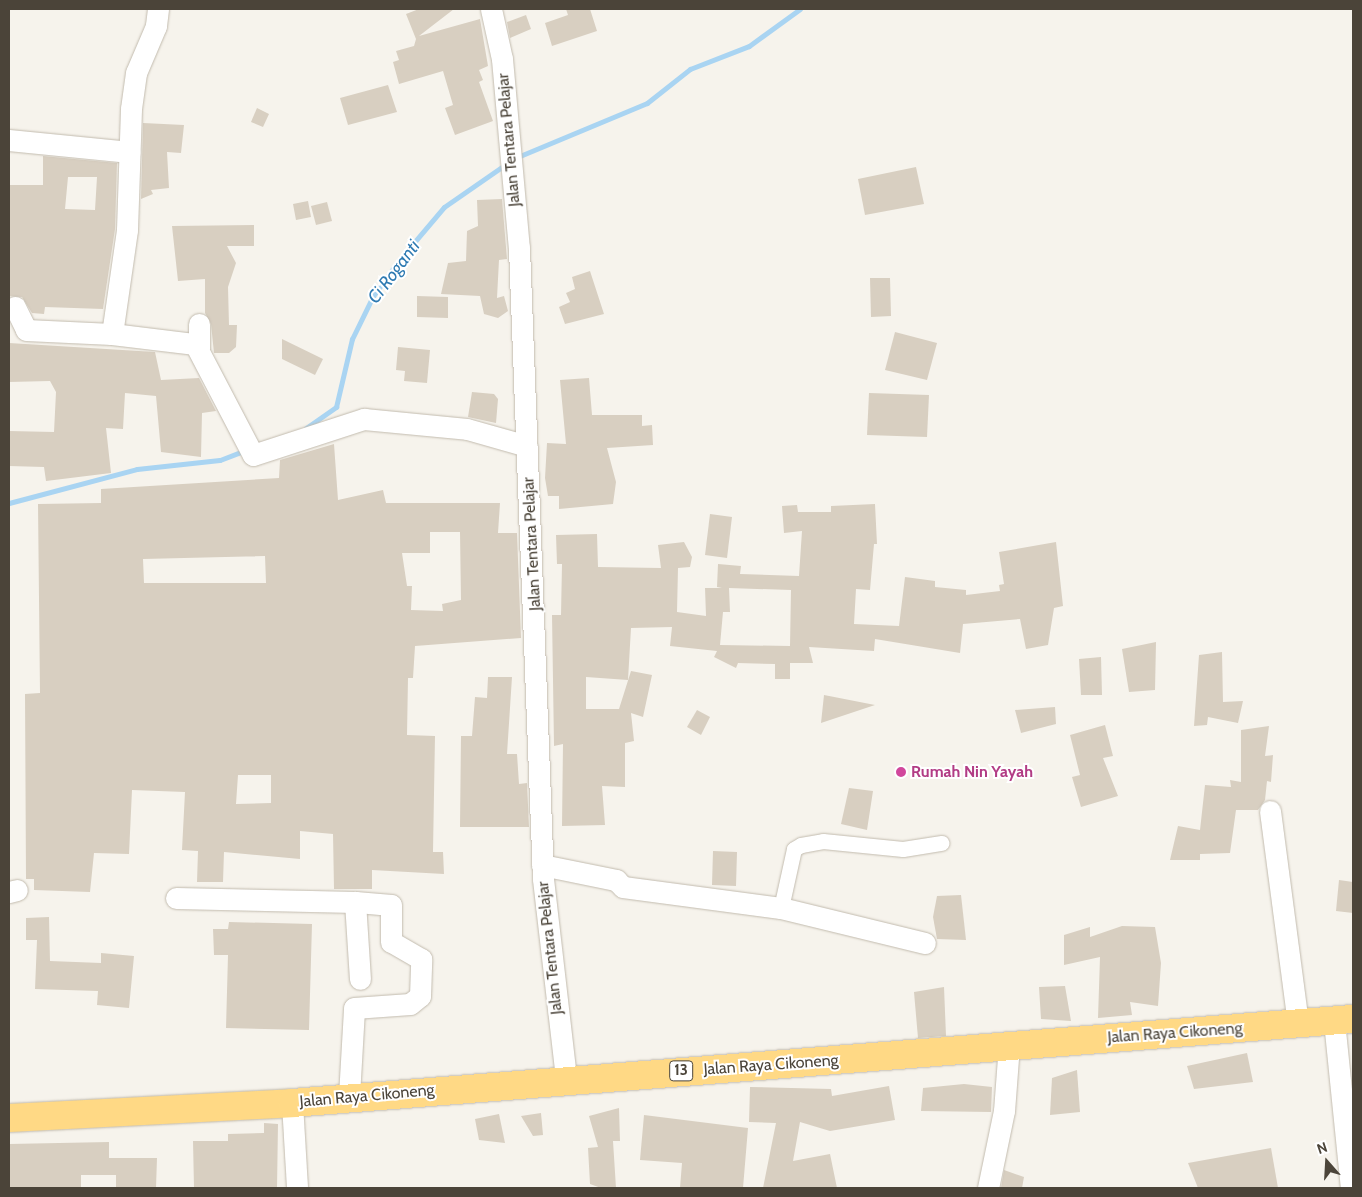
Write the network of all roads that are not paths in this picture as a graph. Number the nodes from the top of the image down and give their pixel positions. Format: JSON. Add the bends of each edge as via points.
{"nodes":[{"id":1,"x":158,"y":9,"type":"edge"},
{"id":2,"x":491,"y":9,"type":"edge"},
{"id":3,"x":9,"y":140,"type":"edge"},
{"id":4,"x":129,"y":152,"type":"junction"},
{"id":5,"x":15,"y":307,"type":"dead end"},
{"id":6,"x":199,"y":324,"type":"dead end"},
{"id":7,"x":112,"y":334,"type":"junction"},
{"id":8,"x":199,"y":348,"type":"junction"},
{"id":9,"x":527,"y":446,"type":"junction"},
{"id":10,"x":1270,"y":811,"type":"dead end"},
{"id":11,"x":942,"y":843,"type":"dead end"},
{"id":12,"x":542,"y":865,"type":"junction"},
{"id":13,"x":176,"y":898,"type":"dead end"},
{"id":14,"x":355,"y":902,"type":"junction"},
{"id":15,"x":781,"y":908,"type":"junction"},
{"id":16,"x":925,"y":943,"type":"dead end"},
{"id":17,"x":360,"y":980,"type":"dead end"},
{"id":18,"x":1343,"y":1020,"type":"edge"},
{"id":19,"x":1298,"y":1023,"type":"junction"},
{"id":20,"x":1009,"y":1045,"type":"junction"},
{"id":21,"x":566,"y":1080,"type":"junction"},
{"id":22,"x":349,"y":1096,"type":"junction"},
{"id":23,"x":292,"y":1103,"type":"junction"},
{"id":24,"x":9,"y":1118,"type":"edge"},
{"id":25,"x":297,"y":1188,"type":"edge"},
{"id":26,"x":988,"y":1188,"type":"edge"},
{"id":27,"x":1352,"y":1188,"type":"edge"}],
"edges":[{"from":1,"to":4,"type":"street","via":[[156,26],[136,73]]},
{"from":2,"to":9,"type":"street","name":"Jalan Tentara Pelajar","via":[[512,169]]},
{"from":3,"to":4,"type":"street"},
{"from":4,"to":7,"type":"street","via":[[127,230]]},
{"from":5,"to":7,"type":"street","via":[[26,330]]},
{"from":6,"to":8,"type":"street"},
{"from":7,"to":8,"type":"street","via":[[187,340]]},
{"from":8,"to":9,"type":"street","via":[[248,447],[268,453],[364,419],[466,429]]},
{"from":9,"to":12,"type":"street","name":"Jalan Tentara Pelajar"},
{"from":10,"to":19,"type":"street"},
{"from":11,"to":15,"type":"street","via":[[903,849],[823,841],[801,845],[794,849]]},
{"from":12,"to":15,"type":"street","via":[[616,880],[623,887]]},
{"from":12,"to":21,"type":"street","name":"Jalan Tentara Pelajar"},
{"from":13,"to":14,"type":"street"},
{"from":14,"to":17,"type":"street"},
{"from":14,"to":22,"type":"street","via":[[391,905],[391,942],[418,954],[421,979],[416,1002],[354,1008]]},
{"from":15,"to":16,"type":"street"},
{"from":18,"to":19,"type":"highway","name":"Jalan Raya Cikoneng","number":"13"},
{"from":18,"to":27,"type":"street"},
{"from":19,"to":20,"type":"highway","name":"Jalan Raya Cikoneng","number":"13"},
{"from":20,"to":21,"type":"highway","name":"Jalan Raya Cikoneng","number":"13"},
{"from":20,"to":26,"type":"street","via":[[1004,1111]]},
{"from":21,"to":22,"type":"highway","name":"Jalan Raya Cikoneng","number":"13"},
{"from":22,"to":23,"type":"highway","name":"Jalan Raya Cikoneng","number":"13"},
{"from":23,"to":24,"type":"highway","name":"Jalan Raya Cikoneng","number":"13"},
{"from":23,"to":25,"type":"street"}]}
